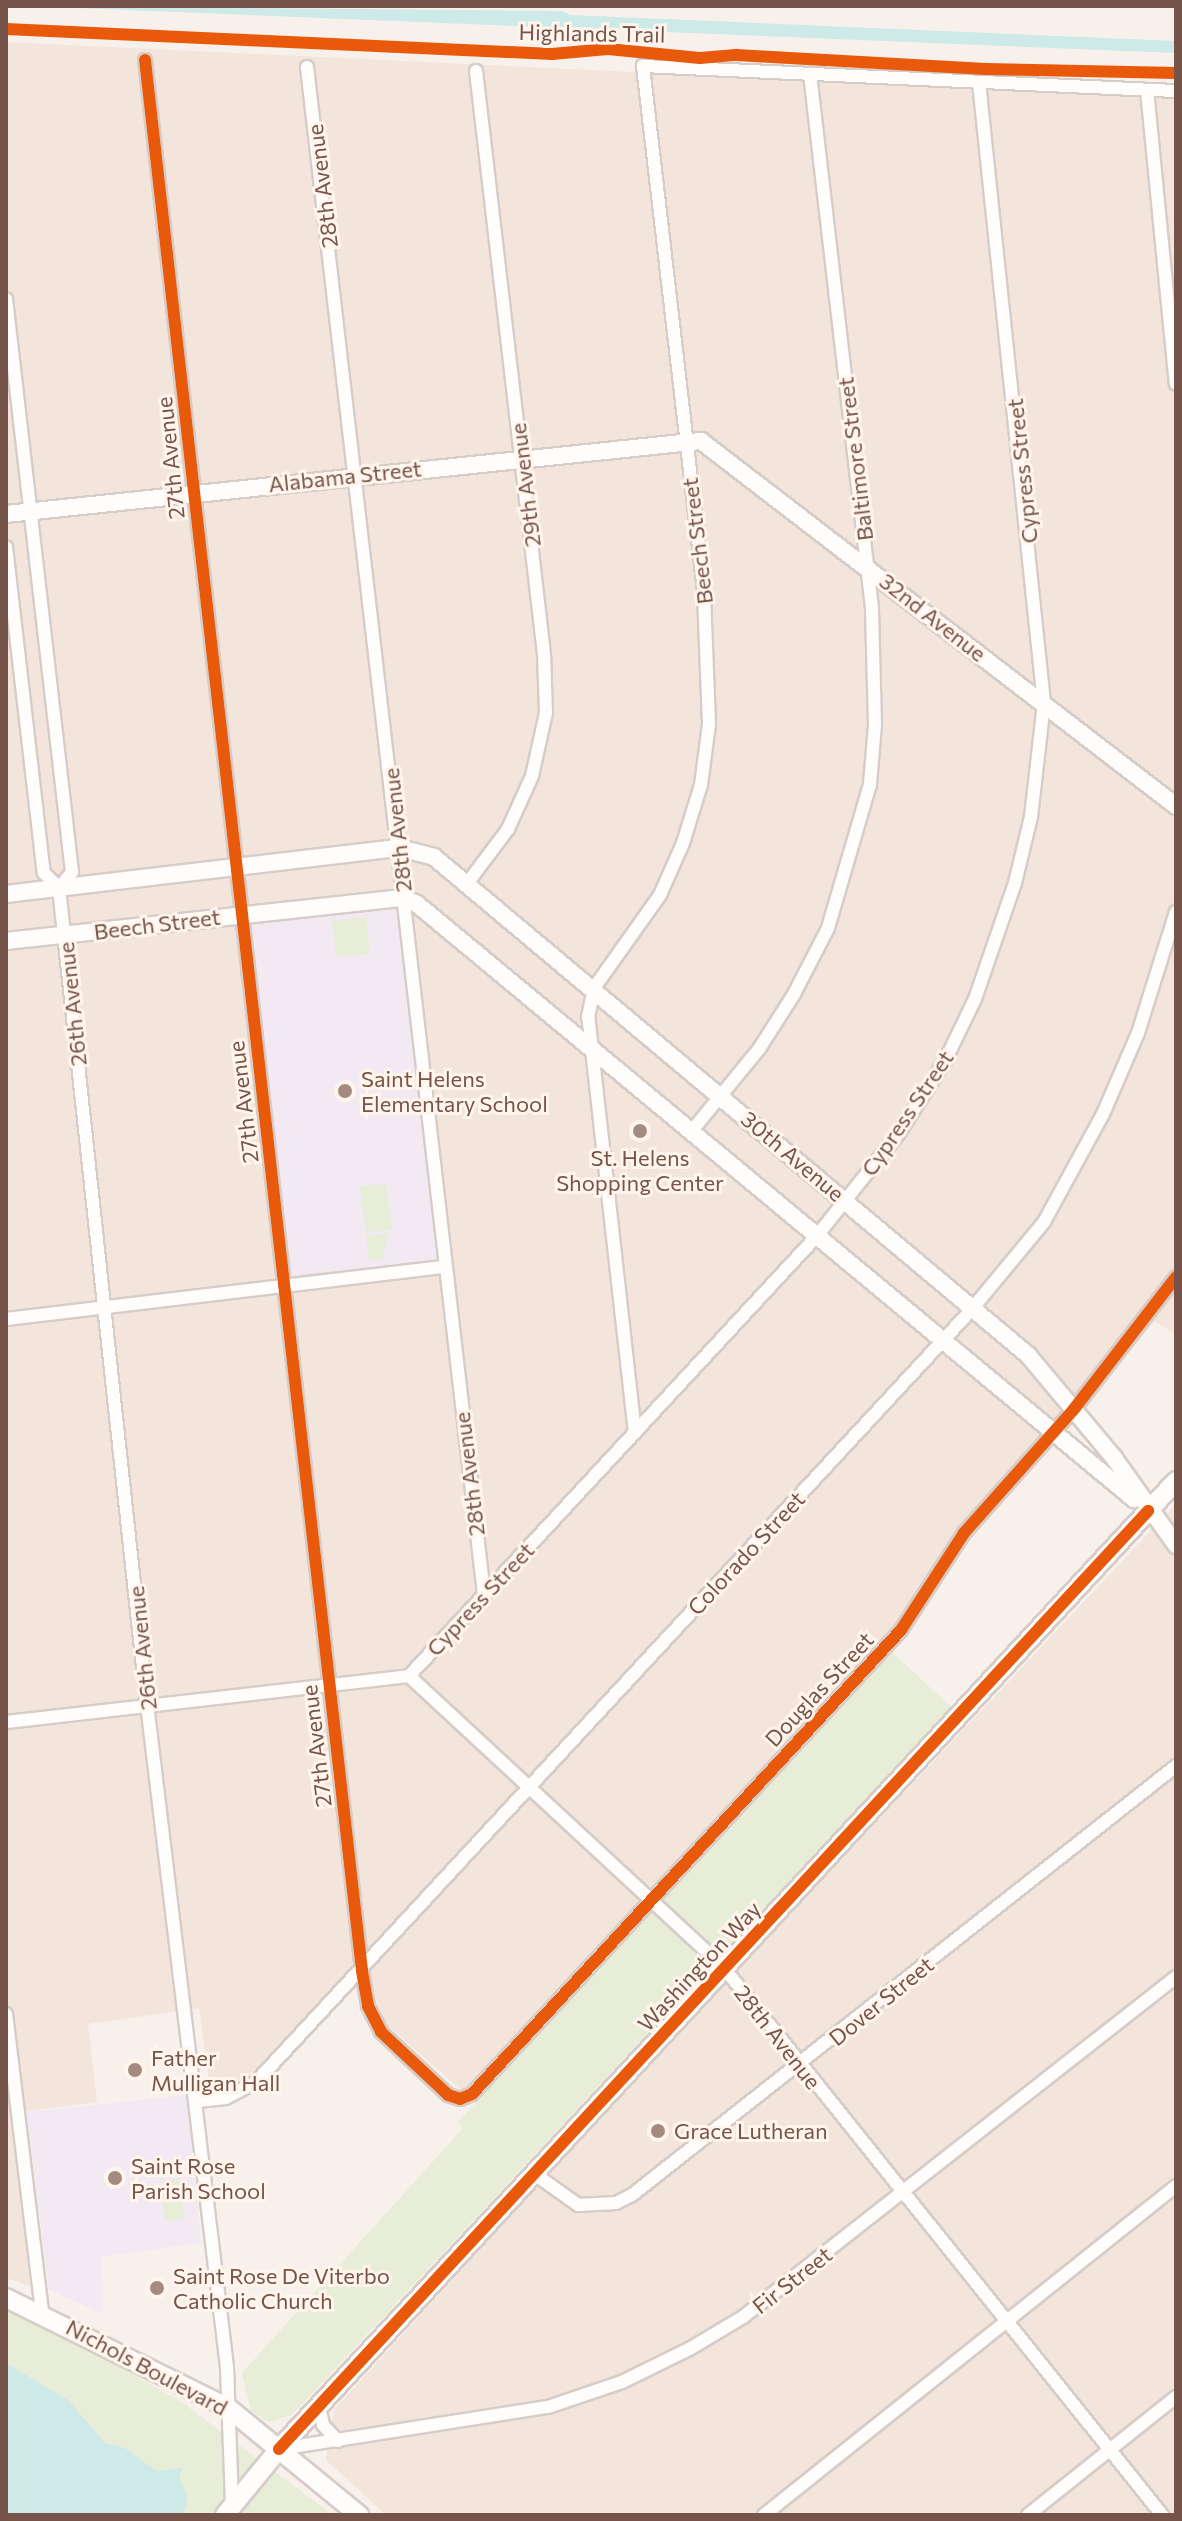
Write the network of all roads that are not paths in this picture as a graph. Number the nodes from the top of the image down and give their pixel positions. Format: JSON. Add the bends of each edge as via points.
{"nodes":[{"id":1,"x":145,"y":60,"type":"dead end"},
{"id":2,"x":307,"y":67,"type":"dead end"},
{"id":3,"x":476,"y":71,"type":"dead end"},
{"id":4,"x":810,"y":74,"type":"junction"},
{"id":5,"x":979,"y":83,"type":"junction"},
{"id":6,"x":1147,"y":90,"type":"junction"},
{"id":7,"x":1176,"y":91,"type":"edge"},
{"id":8,"x":6,"y":299,"type":"edge"},
{"id":9,"x":1176,"y":384,"type":"edge"},
{"id":10,"x":685,"y":440,"type":"junction"},
{"id":11,"x":522,"y":457,"type":"junction"},
{"id":12,"x":357,"y":474,"type":"junction"},
{"id":13,"x":194,"y":493,"type":"junction"},
{"id":14,"x":29,"y":511,"type":"junction"},
{"id":15,"x":6,"y":514,"type":"edge"},
{"id":16,"x":6,"y":547,"type":"edge"},
{"id":17,"x":867,"y":566,"type":"junction"},
{"id":18,"x":1044,"y":703,"type":"junction"},
{"id":19,"x":1176,"y":806,"type":"edge"},
{"id":20,"x":399,"y":848,"type":"junction"},
{"id":21,"x":236,"y":868,"type":"junction"},
{"id":22,"x":469,"y":881,"type":"junction"},
{"id":23,"x":59,"y":888,"type":"junction"},
{"id":24,"x":6,"y":894,"type":"edge"},
{"id":25,"x":403,"y":898,"type":"junction"},
{"id":26,"x":1176,"y":912,"type":"edge"},
{"id":27,"x":241,"y":914,"type":"junction"},
{"id":28,"x":64,"y":934,"type":"junction"},
{"id":29,"x":6,"y":941,"type":"edge"},
{"id":30,"x":594,"y":988,"type":"junction"},
{"id":31,"x":592,"y":1050,"type":"junction"},
{"id":32,"x":720,"y":1096,"type":"junction"},
{"id":33,"x":690,"y":1133,"type":"junction"},
{"id":34,"x":847,"y":1201,"type":"junction"},
{"id":35,"x":816,"y":1237,"type":"junction"},
{"id":36,"x":445,"y":1267,"type":"junction"},
{"id":37,"x":1176,"y":1277,"type":"edge"},
{"id":38,"x":284,"y":1287,"type":"junction"},
{"id":39,"x":106,"y":1309,"type":"junction"},
{"id":40,"x":972,"y":1309,"type":"junction"},
{"id":41,"x":6,"y":1319,"type":"edge"},
{"id":42,"x":942,"y":1341,"type":"junction"},
{"id":43,"x":1074,"y":1409,"type":"junction"},
{"id":44,"x":1054,"y":1431,"type":"junction"},
{"id":45,"x":635,"y":1433,"type":"junction"},
{"id":46,"x":1176,"y":1481,"type":"edge"},
{"id":47,"x":1148,"y":1511,"type":"junction"},
{"id":48,"x":1176,"y":1545,"type":"edge"},
{"id":49,"x":484,"y":1594,"type":"junction"},
{"id":50,"x":409,"y":1676,"type":"junction"},
{"id":51,"x":329,"y":1686,"type":"junction"},
{"id":52,"x":147,"y":1704,"type":"junction"},
{"id":53,"x":6,"y":1722,"type":"edge"},
{"id":54,"x":1176,"y":1766,"type":"edge"},
{"id":55,"x":529,"y":1787,"type":"junction"},
{"id":56,"x":651,"y":1900,"type":"junction"},
{"id":57,"x":724,"y":1968,"type":"junction"},
{"id":58,"x":362,"y":1971,"type":"junction"},
{"id":59,"x":1176,"y":1977,"type":"edge"},
{"id":60,"x":6,"y":2014,"type":"edge"},
{"id":61,"x":800,"y":2066,"type":"junction"},
{"id":62,"x":460,"y":2099,"type":"joint"},
{"id":63,"x":198,"y":2101,"type":"junction"},
{"id":64,"x":536,"y":2175,"type":"junction"},
{"id":65,"x":1176,"y":2186,"type":"edge"},
{"id":66,"x":905,"y":2193,"type":"junction"},
{"id":67,"x":6,"y":2298,"type":"edge"},
{"id":68,"x":42,"y":2312,"type":"junction"},
{"id":69,"x":1007,"y":2321,"type":"junction"},
{"id":70,"x":1176,"y":2397,"type":"edge"},
{"id":71,"x":227,"y":2407,"type":"junction"},
{"id":72,"x":319,"y":2407,"type":"junction"},
{"id":73,"x":338,"y":2441,"type":"junction"},
{"id":74,"x":1111,"y":2448,"type":"junction"},
{"id":75,"x":279,"y":2449,"type":"junction"},
{"id":76,"x":229,"y":2510,"type":"edge"},
{"id":77,"x":359,"y":2515,"type":"edge"},
{"id":78,"x":764,"y":2515,"type":"edge"},
{"id":79,"x":1028,"y":2515,"type":"edge"},
{"id":80,"x":1162,"y":2515,"type":"edge"}],
"edges":[{"from":1,"to":13,"type":"street","name":"27th Avenue"},
{"from":2,"to":12,"type":"street","name":"28th Avenue"},
{"from":3,"to":11,"type":"street","name":"29th Avenue"},
{"from":4,"to":5,"type":"street"},
{"from":4,"to":10,"type":"street","name":"Beech Street","via":[[643,66]]},
{"from":4,"to":17,"type":"street","name":"Baltimore Street"},
{"from":5,"to":6,"type":"street"},
{"from":5,"to":18,"type":"street","name":"Cypress Street"},
{"from":6,"to":7,"type":"street"},
{"from":6,"to":9,"type":"street"},
{"from":8,"to":14,"type":"street","name":"26th Avenue"},
{"from":10,"to":11,"type":"street","name":"Alabama Street"},
{"from":10,"to":17,"type":"street","name":"32nd Avenue","via":[[715,448]]},
{"from":10,"to":30,"type":"street","name":"Beech Street","via":[[709,664],[701,785],[660,895]]},
{"from":11,"to":12,"type":"street","name":"Alabama Street"},
{"from":11,"to":22,"type":"street","name":"29th Avenue","via":[[546,713],[532,776],[508,829]]},
{"from":12,"to":13,"type":"street","name":"Alabama Street"},
{"from":12,"to":20,"type":"street","name":"28th Avenue"},
{"from":13,"to":14,"type":"street","name":"Alabama Street"},
{"from":13,"to":21,"type":"street","name":"27th Avenue"},
{"from":14,"to":15,"type":"street","name":"Alabama Street"},
{"from":14,"to":23,"type":"street","name":"26th Avenue","via":[[72,872]]},
{"from":16,"to":23,"type":"street","name":"26th Avenue","via":[[44,873]]},
{"from":17,"to":18,"type":"street","name":"32nd Avenue"},
{"from":17,"to":32,"type":"street","name":"Baltimore Street","via":[[875,725],[870,784],[849,865],[828,928],[794,994]]},
{"from":18,"to":19,"type":"street","name":"32nd Avenue"},
{"from":18,"to":34,"type":"street","name":"Cypress Street","via":[[1022,857],[975,999],[899,1133]]},
{"from":20,"to":21,"type":"street"},
{"from":20,"to":22,"type":"street","name":"30th Avenue","via":[[434,857]]},
{"from":20,"to":25,"type":"street","name":"28th Avenue"},
{"from":21,"to":23,"type":"street"},
{"from":21,"to":27,"type":"street","name":"27th Avenue"},
{"from":22,"to":30,"type":"street","name":"30th Avenue"},
{"from":23,"to":24,"type":"street"},
{"from":23,"to":28,"type":"street","name":"26th Avenue"},
{"from":25,"to":27,"type":"street","name":"Beech Street"},
{"from":25,"to":31,"type":"street","name":"30th Avenue","via":[[430,912]]},
{"from":25,"to":36,"type":"street","name":"28th Avenue"},
{"from":26,"to":40,"type":"street","name":"Colorado Street","via":[[1138,1033],[1103,1114],[1044,1222]]},
{"from":27,"to":28,"type":"street","name":"Beech Street"},
{"from":27,"to":38,"type":"street","name":"27th Avenue"},
{"from":28,"to":29,"type":"street","name":"Beech Street"},
{"from":28,"to":39,"type":"street","name":"26th Avenue"},
{"from":30,"to":31,"type":"street","via":[[588,1017]]},
{"from":30,"to":32,"type":"street","name":"30th Avenue"},
{"from":31,"to":33,"type":"street","name":"30th Avenue"},
{"from":31,"to":45,"type":"street"},
{"from":32,"to":33,"type":"street","name":"Baltimore Street"},
{"from":32,"to":34,"type":"street","name":"30th Avenue"},
{"from":33,"to":35,"type":"street","name":"30th Avenue"},
{"from":34,"to":35,"type":"street","name":"Cypress Street"},
{"from":34,"to":40,"type":"street","name":"30th Avenue"},
{"from":35,"to":42,"type":"street","name":"30th Avenue"},
{"from":35,"to":45,"type":"street","name":"Cypress Street"},
{"from":36,"to":38,"type":"street"},
{"from":36,"to":49,"type":"street","name":"28th Avenue"},
{"from":37,"to":43,"type":"street","name":"Douglas Street"},
{"from":38,"to":39,"type":"street"},
{"from":38,"to":51,"type":"street","name":"27th Avenue"},
{"from":39,"to":41,"type":"street"},
{"from":39,"to":52,"type":"street","name":"26th Avenue"},
{"from":40,"to":42,"type":"street","name":"Colorado Street"},
{"from":40,"to":43,"type":"street","name":"30th Avenue","via":[[1028,1355]]},
{"from":42,"to":44,"type":"street","name":"30th Avenue"},
{"from":42,"to":55,"type":"street","name":"Colorado Street"},
{"from":43,"to":44,"type":"street","name":"Douglas Street"},
{"from":43,"to":47,"type":"street","name":"30th Avenue"},
{"from":44,"to":47,"type":"street","name":"30th Avenue"},
{"from":44,"to":56,"type":"street","name":"Douglas Street","via":[[964,1533],[901,1630]]},
{"from":45,"to":49,"type":"street","name":"Cypress Street"},
{"from":46,"to":47,"type":"main road","name":"Washington Way"},
{"from":47,"to":48,"type":"street","name":"30th Avenue"},
{"from":47,"to":57,"type":"main road","name":"Washington Way"},
{"from":49,"to":50,"type":"street","name":"Cypress Street"},
{"from":50,"to":51,"type":"street","name":"Cypress Street"},
{"from":50,"to":55,"type":"street","name":"28th Avenue"},
{"from":51,"to":52,"type":"street","name":"Cypress Street"},
{"from":51,"to":58,"type":"street","name":"27th Avenue"},
{"from":52,"to":53,"type":"street","name":"Cypress Street"},
{"from":52,"to":63,"type":"street","name":"26th Avenue"},
{"from":54,"to":61,"type":"street","name":"Dover Street"},
{"from":55,"to":56,"type":"street","name":"28th Avenue"},
{"from":55,"to":58,"type":"street","name":"Colorado Street"},
{"from":56,"to":57,"type":"street","name":"28th Avenue"},
{"from":56,"to":62,"type":"street","name":"Douglas Street","via":[[472,2094]]},
{"from":57,"to":61,"type":"street","name":"28th Avenue"},
{"from":57,"to":64,"type":"main road","name":"Washington Way"},
{"from":58,"to":62,"type":"street","name":"27th Avenue","via":[[368,2006],[381,2032],[448,2095]]},
{"from":58,"to":63,"type":"street","name":"Colorado Street","via":[[243,2092]]},
{"from":59,"to":66,"type":"street","name":"Fir Street"},
{"from":60,"to":68,"type":"street"},
{"from":61,"to":64,"type":"street","name":"Dover Street","via":[[651,2183],[616,2203],[578,2205]]},
{"from":61,"to":66,"type":"street","name":"28th Avenue"},
{"from":63,"to":71,"type":"street","name":"26th Avenue"},
{"from":64,"to":72,"type":"main road","name":"Washington Way"},
{"from":65,"to":69,"type":"street"},
{"from":66,"to":69,"type":"street","name":"28th Avenue"},
{"from":66,"to":73,"type":"street","name":"Fir Street","via":[[743,2317],[622,2382],[488,2420]]},
{"from":67,"to":68,"type":"main road","name":"Nichols Boulevard"},
{"from":68,"to":71,"type":"main road","name":"Nichols Boulevard"},
{"from":69,"to":74,"type":"street","name":"28th Avenue"},
{"from":69,"to":78,"type":"street"},
{"from":70,"to":74,"type":"street"},
{"from":71,"to":75,"type":"main road","name":"Nichols Boulevard"},
{"from":71,"to":76,"type":"street","name":"Washington Way"},
{"from":72,"to":73,"type":"street","via":[[323,2425]]},
{"from":72,"to":75,"type":"main road","name":"Washington Way"},
{"from":73,"to":75,"type":"street","name":"Fir Street"},
{"from":74,"to":79,"type":"street"},
{"from":74,"to":80,"type":"street","name":"28th Avenue"},
{"from":75,"to":76,"type":"main road","name":"Washington Way"},
{"from":75,"to":77,"type":"main road","name":"Nichols Boulevard"}]}
